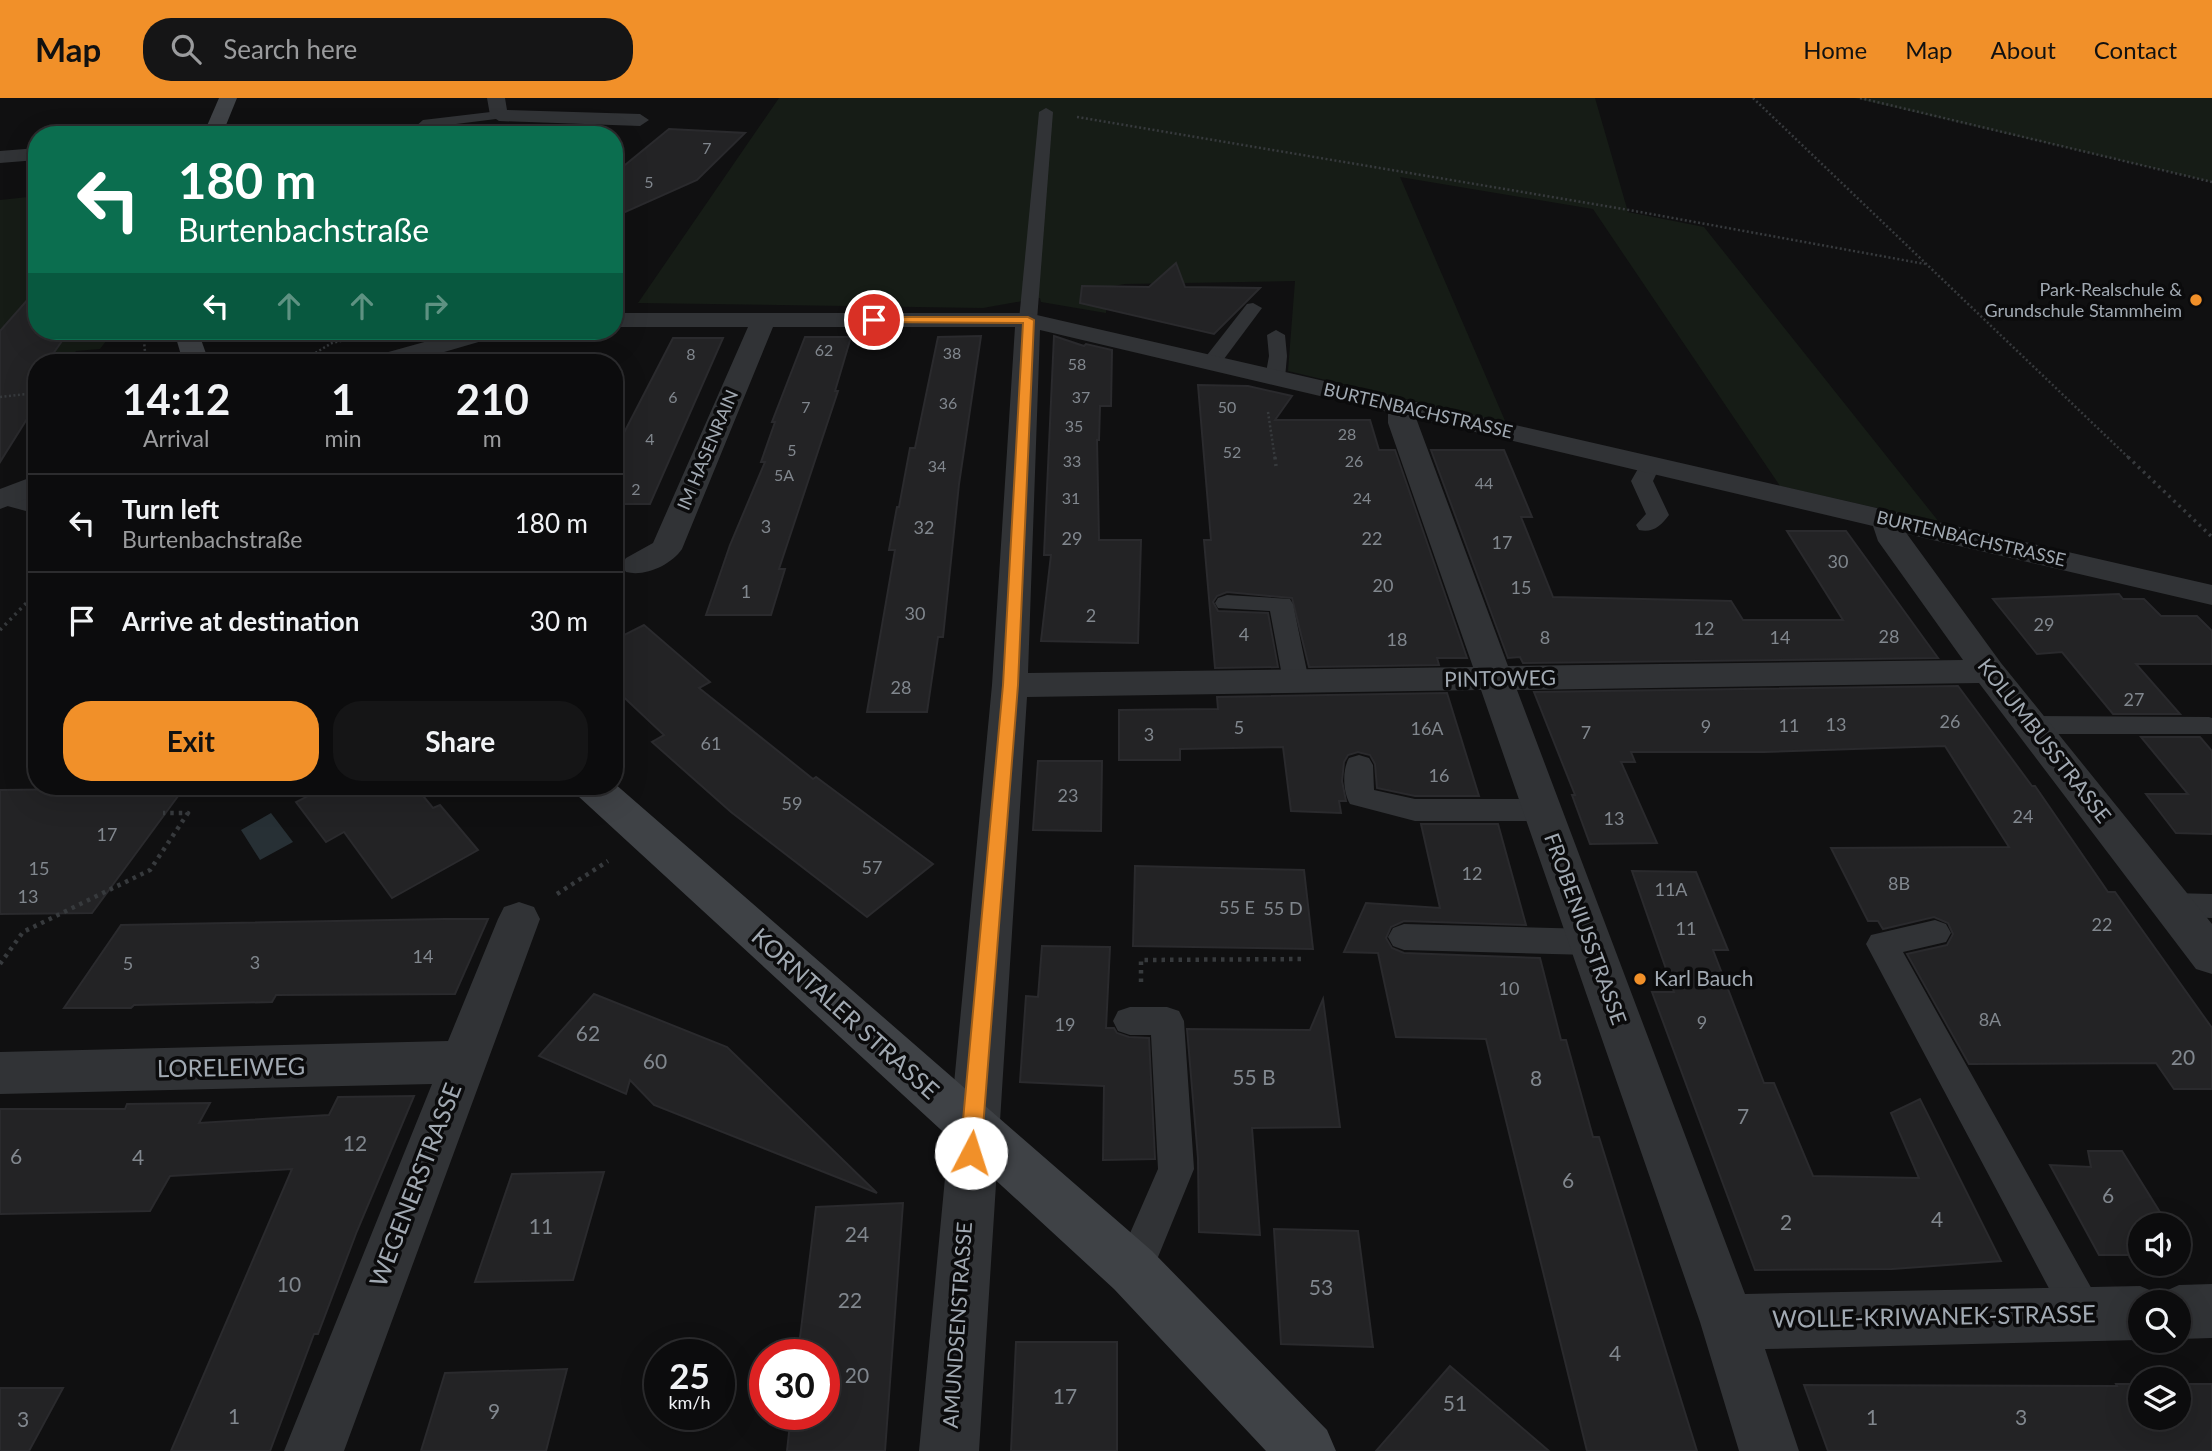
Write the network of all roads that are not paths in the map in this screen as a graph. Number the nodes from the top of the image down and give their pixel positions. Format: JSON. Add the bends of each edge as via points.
{"nodes":[{"id":1,"x":228,"y":98,"type":"edge"},
{"id":2,"x":497,"y":107,"type":"edge"},
{"id":3,"x":1046,"y":112,"type":"road end"},
{"id":4,"x":216,"y":126,"type":"edge"},
{"id":5,"x":424,"y":126,"type":"edge"},
{"id":6,"x":623,"y":133,"type":"edge"},
{"id":7,"x":28,"y":155,"type":"edge"},
{"id":8,"x":0,"y":157,"type":"edge"},
{"id":9,"x":1253,"y":308,"type":"dead end"},
{"id":10,"x":623,"y":320,"type":"edge"},
{"id":11,"x":764,"y":320,"type":"junction"},
{"id":12,"x":1028,"y":320,"type":"junction"},
{"id":13,"x":1276,"y":335,"type":"dead end"},
{"id":14,"x":428,"y":340,"type":"edge"},
{"id":15,"x":399,"y":354,"type":"edge"},
{"id":16,"x":1211,"y":363,"type":"junction"},
{"id":17,"x":1275,"y":378,"type":"junction"},
{"id":18,"x":1402,"y":407,"type":"junction"},
{"id":19,"x":1650,"y":464,"type":"junction"},
{"id":20,"x":28,"y":488,"type":"edge"},
{"id":21,"x":3,"y":499,"type":"edge"},
{"id":22,"x":28,"y":506,"type":"edge"},
{"id":23,"x":1888,"y":520,"type":"junction"},
{"id":24,"x":1647,"y":525,"type":"dead end"},
{"id":25,"x":637,"y":565,"type":"dead end"},
{"id":26,"x":2211,"y":596,"type":"edge"},
{"id":27,"x":1227,"y":603,"type":"dead end"},
{"id":28,"x":1989,"y":671,"type":"junction"},
{"id":29,"x":1494,"y":679,"type":"junction"},
{"id":30,"x":1296,"y":681,"type":"junction"},
{"id":31,"x":1010,"y":685,"type":"junction"},
{"id":32,"x":2031,"y":725,"type":"junction"},
{"id":33,"x":2209,"y":726,"type":"dead end"},
{"id":34,"x":1359,"y":765,"type":"dead end"},
{"id":35,"x":602,"y":795,"type":"edge"},
{"id":36,"x":1542,"y":810,"type":"junction"},
{"id":37,"x":2172,"y":905,"type":"junction"},
{"id":38,"x":2212,"y":906,"type":"edge"},
{"id":39,"x":519,"y":919,"type":"road end"},
{"id":40,"x":1935,"y":933,"type":"dead end"},
{"id":41,"x":1404,"y":937,"type":"dead end"},
{"id":42,"x":1590,"y":942,"type":"junction"},
{"id":43,"x":2212,"y":956,"type":"edge"},
{"id":44,"x":1136,"y":1021,"type":"road end"},
{"id":45,"x":463,"y":1062,"type":"junction"},
{"id":46,"x":0,"y":1073,"type":"edge"},
{"id":47,"x":973,"y":1129,"type":"junction"},
{"id":48,"x":1133,"y":1270,"type":"junction"},
{"id":49,"x":2212,"y":1311,"type":"edge"},
{"id":50,"x":2191,"y":1312,"type":"edge"},
{"id":51,"x":2128,"y":1313,"type":"edge"},
{"id":52,"x":2084,"y":1314,"type":"junction"},
{"id":53,"x":1728,"y":1321,"type":"junction"},
{"id":54,"x":314,"y":1451,"type":"edge"},
{"id":55,"x":949,"y":1451,"type":"edge"},
{"id":56,"x":1306,"y":1451,"type":"edge"},
{"id":57,"x":1769,"y":1451,"type":"edge"}],
"edges":[{"from":1,"to":4,"type":"street"},
{"from":2,"to":5,"type":"lane"},
{"from":2,"to":6,"type":"street","via":[[644,115]]},
{"from":3,"to":12,"type":"lane"},
{"from":7,"to":8,"type":"street"},
{"from":9,"to":16,"type":"lane"},
{"from":10,"to":11,"type":"street","name":"BURTENBACHSTRASSE"},
{"from":11,"to":12,"type":"street","name":"BURTENBACHSTRASSE"},
{"from":11,"to":25,"type":"street","name":"IM HASENRAIN","via":[[666,549]]},
{"from":12,"to":16,"type":"street","name":"BURTENBACHSTRASSE"},
{"from":12,"to":31,"type":"street","name":"AMUNDSENSTRASSE"},
{"from":13,"to":17,"type":"lane"},
{"from":14,"to":15,"type":"street"},
{"from":16,"to":17,"type":"street","name":"BURTENBACHSTRASSE"},
{"from":17,"to":18,"type":"street","name":"BURTENBACHSTRASSE"},
{"from":18,"to":19,"type":"street","name":"BURTENBACHSTRASSE"},
{"from":18,"to":29,"type":"street","name":"FROBENIUSSTRASSE","via":[[1402,423]]},
{"from":19,"to":23,"type":"street","name":"BURTENBACHSTRASSE"},
{"from":19,"to":24,"type":"lane","via":[[1642,481],[1658,515]]},
{"from":20,"to":21,"type":"street"},
{"from":21,"to":22,"type":"lane"},
{"from":23,"to":26,"type":"street","name":"BURTENBACHSTRASSE"},
{"from":23,"to":28,"type":"street","name":"KOLUMBUSSTRASSE","via":[[1894,541]]},
{"from":27,"to":30,"type":"lane","via":[[1281,604]]},
{"from":28,"to":29,"type":"street","name":"PINTOWEG"},
{"from":28,"to":32,"type":"street","name":"KOLUMBUSSTRASSE"},
{"from":29,"to":30,"type":"street","name":"PINTOWEG"},
{"from":29,"to":36,"type":"street","name":"FROBENIUSSTRASSE"},
{"from":30,"to":31,"type":"street","name":"PINTOWEG"},
{"from":31,"to":47,"type":"street","name":"AMUNDSENSTRASSE"},
{"from":32,"to":33,"type":"lane"},
{"from":32,"to":37,"type":"street","name":"KOLUMBUSSTRASSE"},
{"from":34,"to":36,"type":"lane","via":[[1360,797],[1415,810]]},
{"from":35,"to":47,"type":"street","name":"KORNTALER STRASSE"},
{"from":36,"to":42,"type":"street","name":"FROBENIUSSTRASSE"},
{"from":37,"to":38,"type":"lane"},
{"from":37,"to":43,"type":"street","name":"KOLUMBUSSTRASSE"},
{"from":39,"to":45,"type":"street","name":"WEGENERSTRASSE"},
{"from":40,"to":52,"type":"lane","via":[[1882,944]]},
{"from":41,"to":42,"type":"lane"},
{"from":42,"to":53,"type":"street","name":"FROBENIUSSTRASSE"},
{"from":44,"to":48,"type":"lane","via":[[1167,1021],[1176,1169]]},
{"from":45,"to":46,"type":"street","name":"LORELEIWEG"},
{"from":45,"to":54,"type":"street","name":"WEGENERSTRASSE"},
{"from":47,"to":48,"type":"street","name":"KORNTALER STRASSE"},
{"from":47,"to":55,"type":"street","name":"AMUNDSENSTRASSE"},
{"from":48,"to":56,"type":"street","name":"KORNTALER STRASSE"},
{"from":49,"to":50,"type":"street"},
{"from":51,"to":52,"type":"street","name":"WOLLE-KRIWANEK-STRASSE"},
{"from":52,"to":53,"type":"street","name":"WOLLE-KRIWANEK-STRASSE"},
{"from":53,"to":57,"type":"street","name":"FROBENIUSSTRASSE"}]}
